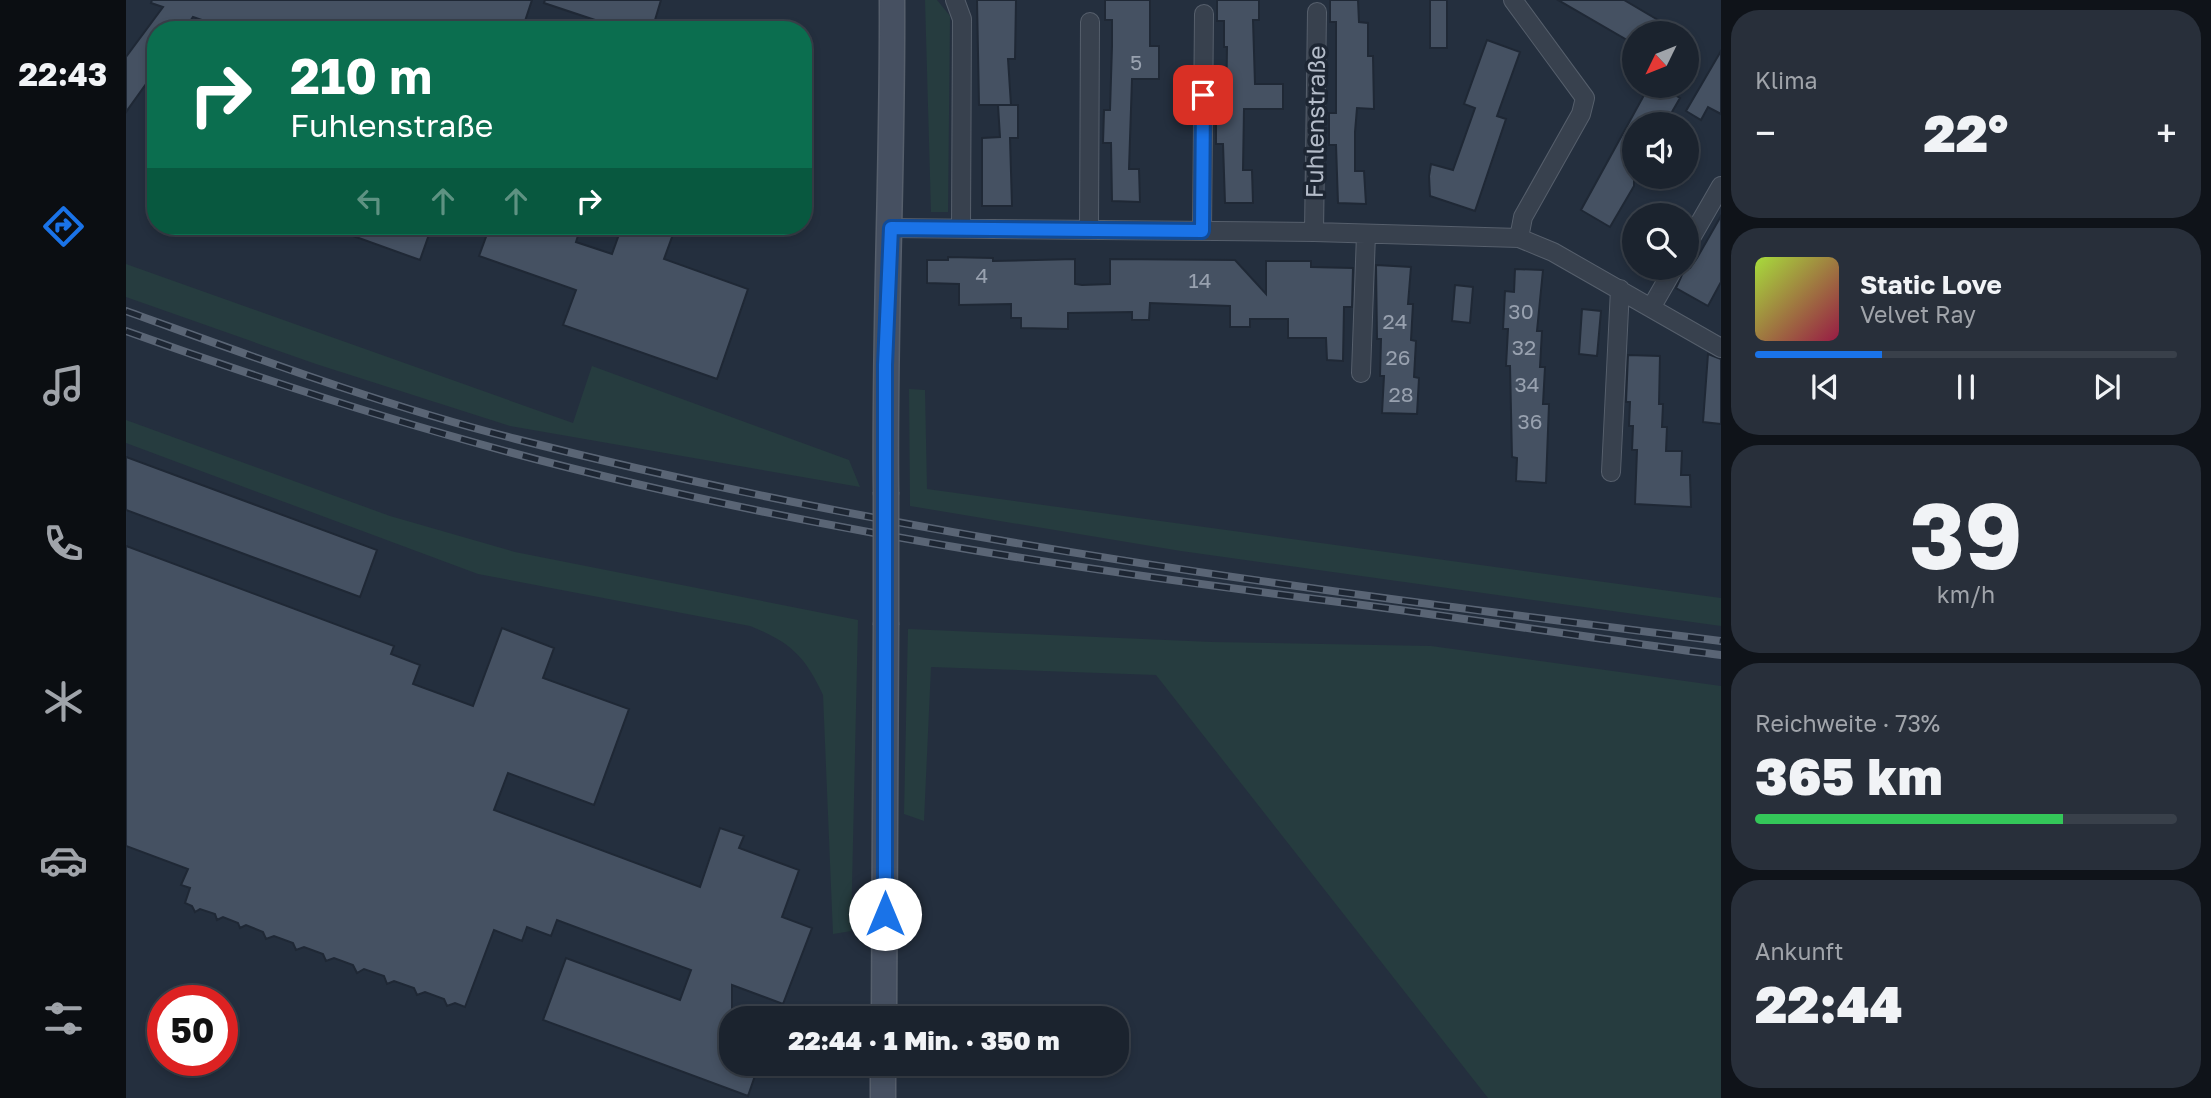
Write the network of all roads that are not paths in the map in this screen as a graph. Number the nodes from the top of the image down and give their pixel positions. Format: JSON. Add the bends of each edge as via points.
{"nodes":[{"id":1,"x":892,"y":0,"type":"edge"},
{"id":2,"x":955,"y":0,"type":"edge"},
{"id":3,"x":1513,"y":0,"type":"edge"},
{"id":4,"x":1317,"y":12,"type":"dead end"},
{"id":5,"x":1204,"y":14,"type":"dead end"},
{"id":6,"x":1090,"y":22,"type":"dead end"},
{"id":7,"x":1721,"y":186,"type":"edge"},
{"id":8,"x":1699,"y":224,"type":"edge"},
{"id":9,"x":891,"y":228,"type":"junction"},
{"id":10,"x":961,"y":228,"type":"junction"},
{"id":11,"x":1088,"y":229,"type":"junction"},
{"id":12,"x":1202,"y":231,"type":"junction"},
{"id":13,"x":1314,"y":232,"type":"junction"},
{"id":14,"x":1366,"y":234,"type":"junction"},
{"id":15,"x":1519,"y":238,"type":"junction"},
{"id":16,"x":1667,"y":280,"type":"edge"},
{"id":17,"x":1620,"y":289,"type":"junction"},
{"id":18,"x":1651,"y":308,"type":"junction"},
{"id":19,"x":1721,"y":348,"type":"edge"},
{"id":20,"x":1361,"y":373,"type":"dead end"},
{"id":21,"x":1611,"y":472,"type":"dead end"},
{"id":22,"x":884,"y":1006,"type":"edge"},
{"id":23,"x":883,"y":1076,"type":"edge"},
{"id":24,"x":883,"y":1098,"type":"edge"}],
"edges":[{"from":1,"to":9,"type":"main road"},
{"from":2,"to":10,"type":"street","via":[[962,19]]},
{"from":3,"to":15,"type":"street","via":[[1585,98],[1581,114],[1523,217]]},
{"from":4,"to":13,"type":"street","name":"Fuhlenstraße"},
{"from":5,"to":12,"type":"street"},
{"from":6,"to":11,"type":"street"},
{"from":7,"to":8,"type":"street"},
{"from":9,"to":10,"type":"street","name":"Fuhlenstraße"},
{"from":9,"to":22,"type":"main road","bridge":true,"via":[[885,365]]},
{"from":10,"to":11,"type":"street","name":"Fuhlenstraße"},
{"from":11,"to":12,"type":"street","name":"Fuhlenstraße"},
{"from":12,"to":13,"type":"street","name":"Fuhlenstraße"},
{"from":13,"to":14,"type":"street","name":"Fuhlenstraße"},
{"from":14,"to":15,"type":"street","name":"Fuhlenstraße"},
{"from":14,"to":20,"type":"street"},
{"from":15,"to":17,"type":"street","name":"Fuhlenstraße"},
{"from":16,"to":18,"type":"street"},
{"from":17,"to":18,"type":"street","name":"Fuhlenstraße"},
{"from":17,"to":21,"type":"street"},
{"from":18,"to":19,"type":"street","name":"Fuhlenstraße"},
{"from":23,"to":24,"type":"main road"}]}
